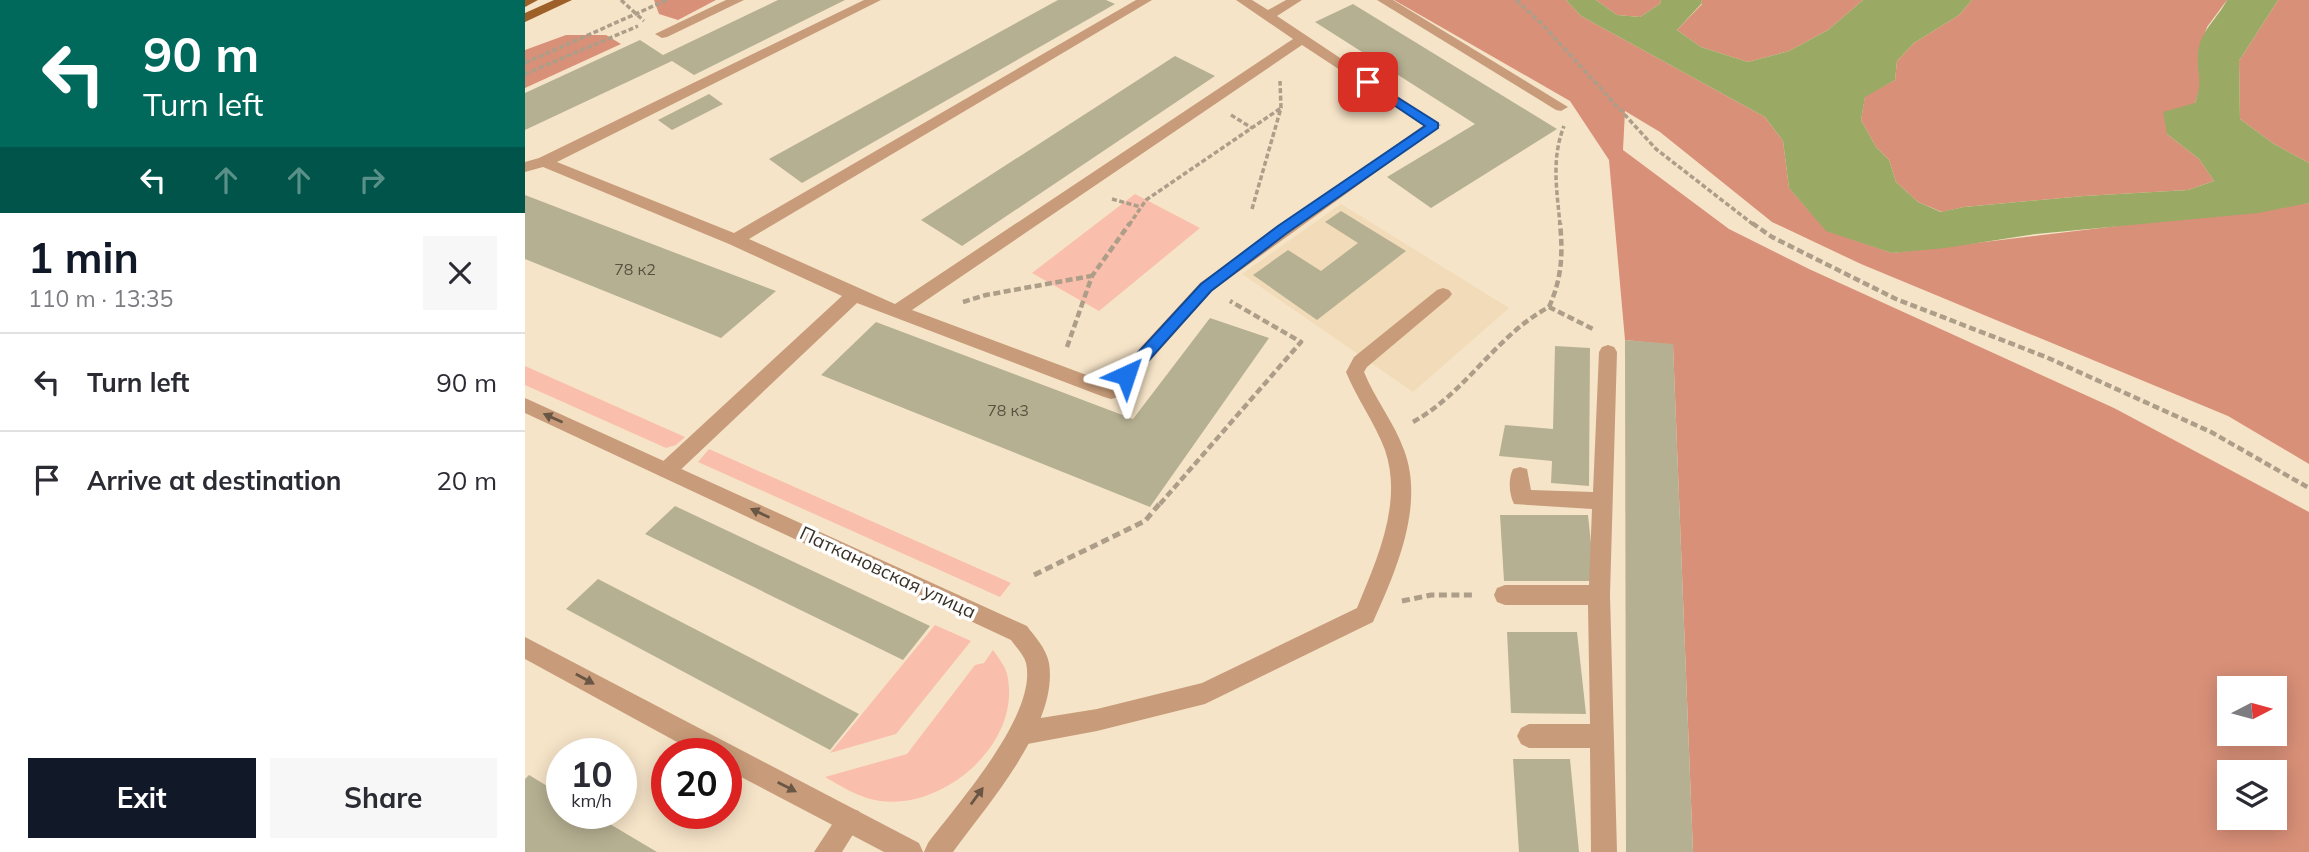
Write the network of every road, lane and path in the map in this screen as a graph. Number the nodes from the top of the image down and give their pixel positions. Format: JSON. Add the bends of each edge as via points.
{"nodes":[{"id":1,"x":531,"y":0,"type":"edge"},
{"id":2,"x":565,"y":0,"type":"edge"},
{"id":3,"x":621,"y":0,"type":"edge"},
{"id":4,"x":667,"y":0,"type":"edge"},
{"id":5,"x":737,"y":0,"type":"edge"},
{"id":6,"x":874,"y":0,"type":"edge"},
{"id":7,"x":1145,"y":0,"type":"edge"},
{"id":8,"x":1243,"y":0,"type":"edge"},
{"id":9,"x":1295,"y":0,"type":"edge"},
{"id":10,"x":1384,"y":0,"type":"edge"},
{"id":11,"x":1516,"y":0,"type":"edge"},
{"id":12,"x":525,"y":3,"type":"edge"},
{"id":13,"x":637,"y":13,"type":"junction"},
{"id":14,"x":1268,"y":16,"type":"junction"},
{"id":15,"x":525,"y":18,"type":"edge"},
{"id":16,"x":662,"y":34,"type":"dead end"},
{"id":17,"x":1303,"y":39,"type":"junction"},
{"id":18,"x":1280,"y":54,"type":"junction"},
{"id":19,"x":525,"y":63,"type":"edge"},
{"id":20,"x":525,"y":74,"type":"edge"},
{"id":21,"x":1561,"y":107,"type":"joint"},
{"id":22,"x":1281,"y":108,"type":"junction"},
{"id":23,"x":544,"y":162,"type":"junction"},
{"id":24,"x":525,"y":167,"type":"edge"},
{"id":25,"x":1125,"y":202,"type":"dead end"},
{"id":26,"x":1141,"y":206,"type":"junction"},
{"id":27,"x":1252,"y":209,"type":"dead end"},
{"id":28,"x":735,"y":240,"type":"junction"},
{"id":29,"x":1092,"y":276,"type":"junction"},
{"id":30,"x":1206,"y":287,"type":"junction"},
{"id":31,"x":1443,"y":294,"type":"dead end"},
{"id":32,"x":853,"y":295,"type":"junction"},
{"id":33,"x":1549,"y":307,"type":"junction"},
{"id":34,"x":896,"y":312,"type":"junction"},
{"id":35,"x":928,"y":324,"type":"junction"},
{"id":36,"x":1593,"y":329,"type":"dead end"},
{"id":37,"x":1608,"y":352,"type":"dead end"},
{"id":38,"x":1058,"y":373,"type":"junction"},
{"id":39,"x":525,"y":405,"type":"edge"},
{"id":40,"x":1386,"y":432,"type":"junction"},
{"id":41,"x":667,"y":470,"type":"junction"},
{"id":42,"x":1520,"y":475,"type":"dead end"},
{"id":43,"x":2309,"y":488,"type":"edge"},
{"id":44,"x":1602,"y":501,"type":"junction"},
{"id":45,"x":1034,"y":575,"type":"dead end"},
{"id":46,"x":1505,"y":595,"type":"joint"},
{"id":47,"x":1599,"y":595,"type":"junction"},
{"id":48,"x":1365,"y":615,"type":"junction"},
{"id":49,"x":528,"y":652,"type":"edge"},
{"id":50,"x":1022,"y":733,"type":"junction"},
{"id":51,"x":1529,"y":736,"type":"dead end"},
{"id":52,"x":1602,"y":736,"type":"junction"},
{"id":53,"x":692,"y":738,"type":"edge"},
{"id":54,"x":742,"y":764,"type":"edge"},
{"id":55,"x":850,"y":820,"type":"junction"},
{"id":56,"x":827,"y":852,"type":"edge"},
{"id":57,"x":910,"y":852,"type":"edge"},
{"id":58,"x":937,"y":852,"type":"edge"},
{"id":59,"x":1604,"y":852,"type":"edge"}],
"edges":[{"from":1,"to":12,"type":"main road"},
{"from":2,"to":15,"type":"main road"},
{"from":3,"to":13,"type":"path"},
{"from":4,"to":13,"type":"path"},
{"from":5,"to":16,"type":"street"},
{"from":6,"to":23,"type":"street"},
{"from":7,"to":28,"type":"street"},
{"from":8,"to":14,"type":"street"},
{"from":9,"to":14,"type":"street"},
{"from":10,"to":21,"type":"street"},
{"from":11,"to":43,"type":"path","via":[[1656,149],[1772,237],[1896,299],[2046,357],[2211,432]]},
{"from":13,"to":19,"type":"path"},
{"from":13,"to":20,"type":"path","via":[[646,23]]},
{"from":14,"to":17,"type":"street"},
{"from":17,"to":18,"type":"street"},
{"from":17,"to":30,"type":"street","via":[[1434,125]]},
{"from":18,"to":22,"type":"path"},
{"from":18,"to":34,"type":"street"},
{"from":21,"to":33,"type":"path","via":[[1563,132],[1556,146],[1555,171],[1563,257],[1559,285]]},
{"from":22,"to":26,"type":"path"},
{"from":22,"to":27,"type":"path"},
{"from":23,"to":24,"type":"street"},
{"from":23,"to":28,"type":"street"},
{"from":25,"to":26,"type":"path"},
{"from":26,"to":29,"type":"path"},
{"from":28,"to":32,"type":"street"},
{"from":29,"to":35,"type":"path","via":[[967,300]]},
{"from":29,"to":38,"type":"path"},
{"from":30,"to":38,"type":"street","via":[[1111,393]]},
{"from":30,"to":45,"type":"path","via":[[1301,342],[1145,521]]},
{"from":31,"to":40,"type":"street","via":[[1360,362],[1355,372]]},
{"from":32,"to":34,"type":"street"},
{"from":32,"to":41,"type":"street"},
{"from":33,"to":36,"type":"path"},
{"from":33,"to":40,"type":"path","via":[[1532,313],[1487,354],[1436,410]]},
{"from":34,"to":35,"type":"street"},
{"from":35,"to":38,"type":"street"},
{"from":37,"to":44,"type":"street"},
{"from":41,"to":39,"type":"street","name":"Паткановская улица","one_way":true},
{"from":40,"to":48,"type":"street","via":[[1403,476],[1402,501],[1385,567]]},
{"from":50,"to":41,"type":"street","name":"Паткановская улица","one_way":true,"via":[[1039,692],[1037,660],[1019,633]]},
{"from":42,"to":44,"type":"street","via":[[1521,498]]},
{"from":44,"to":47,"type":"street"},
{"from":46,"to":47,"type":"street"},
{"from":46,"to":48,"type":"path","via":[[1431,595],[1388,603]]},
{"from":47,"to":52,"type":"street"},
{"from":48,"to":50,"type":"street","via":[[1205,693]]},
{"from":49,"to":53,"type":"street","one_way":true},
{"from":58,"to":50,"type":"street","name":"Паткановская улица","one_way":true},
{"from":51,"to":52,"type":"street"},
{"from":52,"to":59,"type":"street"},
{"from":54,"to":55,"type":"street","one_way":true},
{"from":55,"to":56,"type":"street"},
{"from":55,"to":57,"type":"street"}]}
